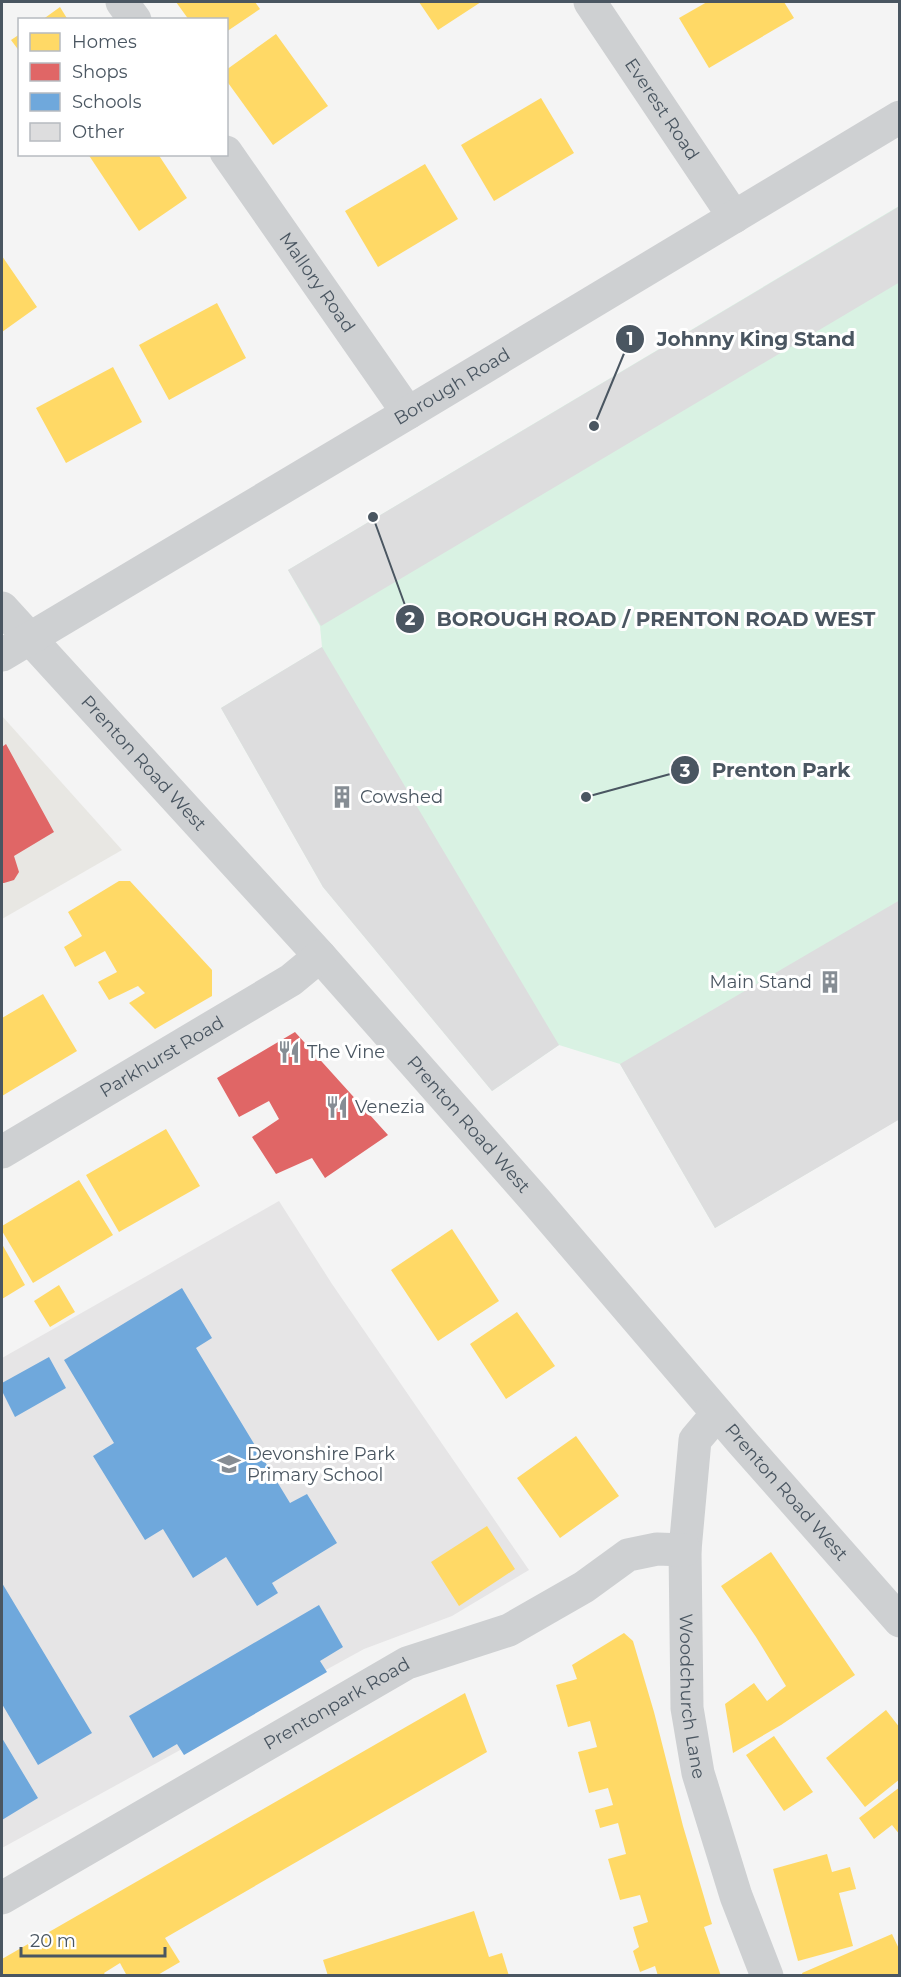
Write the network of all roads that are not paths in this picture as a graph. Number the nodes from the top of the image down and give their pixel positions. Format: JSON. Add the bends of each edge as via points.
{"nodes":[{"id":1,"x":122,"y":2,"type":"edge"},
{"id":2,"x":590,"y":2,"type":"edge"},
{"id":3,"x":134,"y":18,"type":"edge"},
{"id":4,"x":900,"y":117,"type":"edge"},
{"id":5,"x":228,"y":155,"type":"edge"},
{"id":6,"x":734,"y":217,"type":"junction"},
{"id":7,"x":408,"y":413,"type":"junction"},
{"id":8,"x":2,"y":608,"type":"edge"},
{"id":9,"x":14,"y":646,"type":"edge"},
{"id":10,"x":320,"y":956,"type":"junction"},
{"id":11,"x":2,"y":1152,"type":"edge"},
{"id":12,"x":717,"y":1413,"type":"junction"},
{"id":13,"x":686,"y":1550,"type":"junction"},
{"id":14,"x":900,"y":1621,"type":"edge"},
{"id":15,"x":2,"y":1899,"type":"edge"},
{"id":16,"x":767,"y":1976,"type":"edge"}],
"edges":[{"from":1,"to":3,"type":"street"},
{"from":2,"to":6,"type":"street","name":"Everest Road"},
{"from":4,"to":6,"type":"street","name":"Borough Road"},
{"from":5,"to":7,"type":"street","name":"Mallory Road"},
{"from":6,"to":7,"type":"street","name":"Borough Road"},
{"from":7,"to":9,"type":"street","name":"Borough Road"},
{"from":8,"to":9,"type":"street","name":"Prenton Road West"},
{"from":9,"to":10,"type":"street","name":"Prenton Road West"},
{"from":10,"to":11,"type":"street","name":"Parkhurst Road","via":[[291,980]]},
{"from":10,"to":12,"type":"street","name":"Prenton Road West"},
{"from":12,"to":13,"type":"street","name":"Woodchurch Lane","via":[[695,1440]]},
{"from":12,"to":14,"type":"street","name":"Prenton Road West"},
{"from":13,"to":15,"type":"street","name":"Prentonpark Road","via":[[657,1549],[628,1555],[584,1587],[509,1630],[407,1663]]},
{"from":13,"to":16,"type":"street","name":"Woodchurch Lane","via":[[687,1708],[698,1773],[736,1896]]}]}
